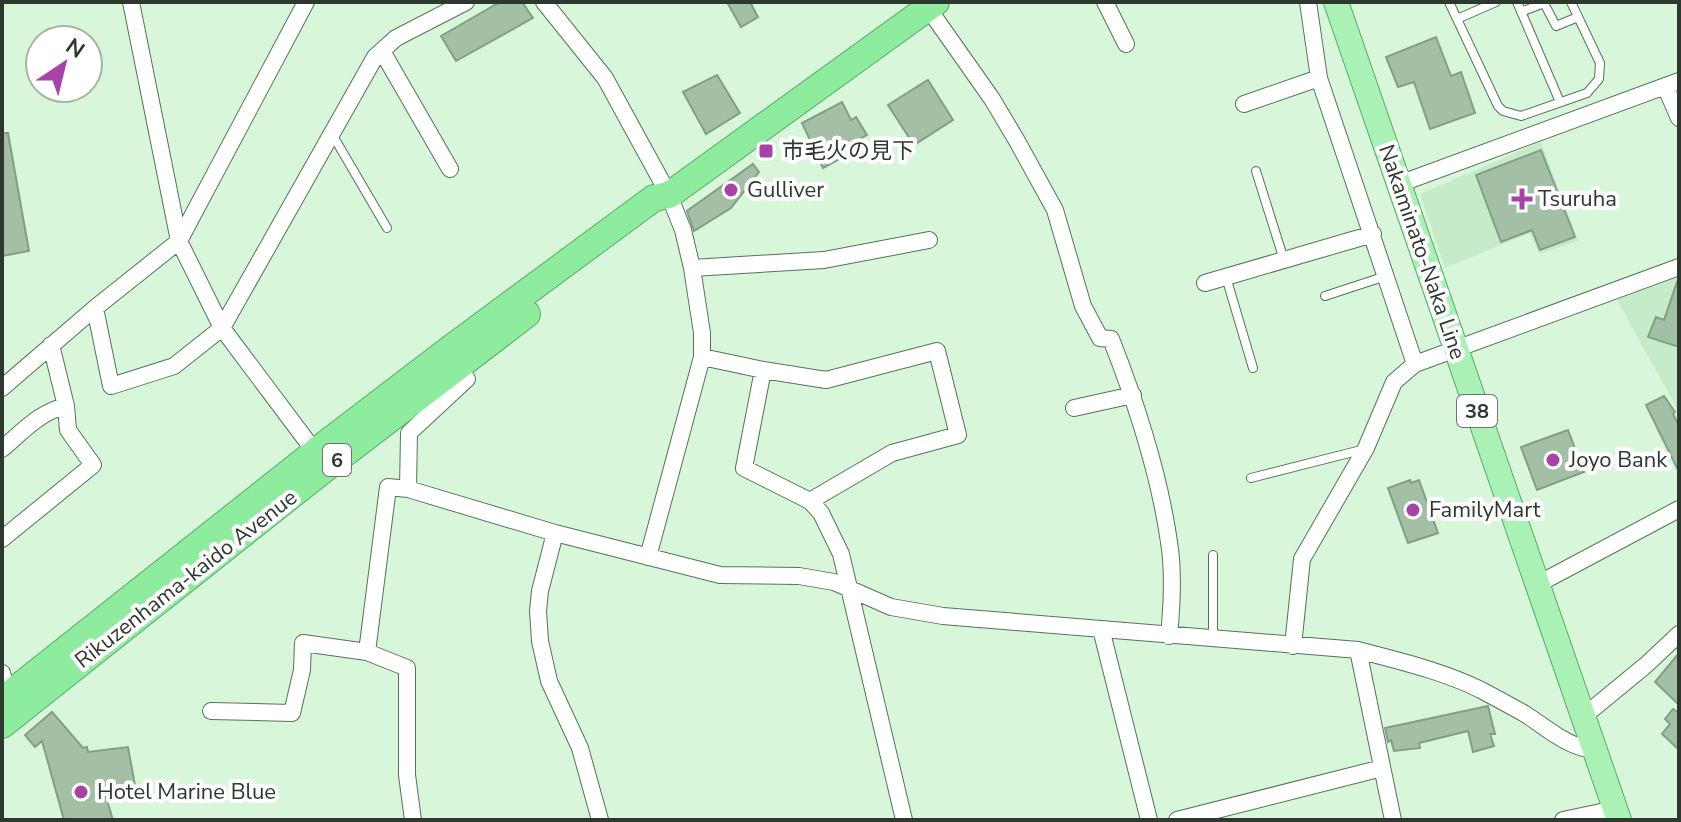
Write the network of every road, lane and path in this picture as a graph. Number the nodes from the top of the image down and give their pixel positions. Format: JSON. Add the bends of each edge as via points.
{"nodes":[{"id":1,"x":131,"y":2,"type":"edge"},
{"id":2,"x":306,"y":2,"type":"edge"},
{"id":3,"x":466,"y":2,"type":"edge"},
{"id":4,"x":544,"y":2,"type":"edge"},
{"id":5,"x":1105,"y":2,"type":"edge"},
{"id":6,"x":1308,"y":2,"type":"edge"},
{"id":7,"x":1336,"y":2,"type":"edge"},
{"id":8,"x":1449,"y":2,"type":"edge"},
{"id":9,"x":1496,"y":2,"type":"edge"},
{"id":10,"x":1517,"y":2,"type":"edge"},
{"id":11,"x":1571,"y":2,"type":"edge"},
{"id":12,"x":932,"y":5,"type":"edge"},
{"id":13,"x":1521,"y":12,"type":"junction"},
{"id":14,"x":1578,"y":17,"type":"junction"},
{"id":15,"x":1457,"y":19,"type":"junction"},
{"id":16,"x":1126,"y":44,"type":"dead end"},
{"id":17,"x":382,"y":51,"type":"junction"},
{"id":18,"x":1319,"y":78,"type":"junction"},
{"id":19,"x":1672,"y":83,"type":"edge"},
{"id":20,"x":1560,"y":102,"type":"junction"},
{"id":21,"x":1244,"y":104,"type":"dead end"},
{"id":22,"x":1544,"y":108,"type":"junction"},
{"id":23,"x":1679,"y":118,"type":"edge"},
{"id":24,"x":1551,"y":128,"type":"junction"},
{"id":25,"x":332,"y":133,"type":"junction"},
{"id":26,"x":450,"y":169,"type":"dead end"},
{"id":27,"x":1256,"y":171,"type":"dead end"},
{"id":28,"x":1399,"y":184,"type":"junction"},
{"id":29,"x":669,"y":195,"type":"junction"},
{"id":30,"x":387,"y":228,"type":"dead end"},
{"id":31,"x":1373,"y":234,"type":"junction"},
{"id":32,"x":929,"y":240,"type":"dead end"},
{"id":33,"x":179,"y":241,"type":"junction"},
{"id":34,"x":1284,"y":260,"type":"junction"},
{"id":35,"x":1679,"y":267,"type":"edge"},
{"id":36,"x":692,"y":268,"type":"junction"},
{"id":37,"x":1387,"y":275,"type":"junction"},
{"id":38,"x":1226,"y":277,"type":"junction"},
{"id":39,"x":1205,"y":283,"type":"dead end"},
{"id":40,"x":1325,"y":296,"type":"dead end"},
{"id":41,"x":95,"y":308,"type":"junction"},
{"id":42,"x":222,"y":328,"type":"junction"},
{"id":43,"x":51,"y":345,"type":"junction"},
{"id":44,"x":1456,"y":350,"type":"junction"},
{"id":45,"x":702,"y":357,"type":"junction"},
{"id":46,"x":1415,"y":364,"type":"junction"},
{"id":47,"x":458,"y":366,"type":"junction"},
{"id":48,"x":1253,"y":368,"type":"dead end"},
{"id":49,"x":763,"y":370,"type":"junction"},
{"id":50,"x":2,"y":388,"type":"edge"},
{"id":51,"x":1133,"y":395,"type":"junction"},
{"id":52,"x":66,"y":406,"type":"junction"},
{"id":53,"x":1074,"y":408,"type":"dead end"},
{"id":54,"x":1366,"y":448,"type":"junction"},
{"id":55,"x":2,"y":449,"type":"edge"},
{"id":56,"x":321,"y":459,"type":"junction"},
{"id":57,"x":1251,"y":478,"type":"dead end"},
{"id":58,"x":408,"y":489,"type":"junction"},
{"id":59,"x":810,"y":501,"type":"junction"},
{"id":60,"x":1679,"y":509,"type":"edge"},
{"id":61,"x":555,"y":533,"type":"junction"},
{"id":62,"x":2,"y":539,"type":"edge"},
{"id":63,"x":1213,"y":555,"type":"dead end"},
{"id":64,"x":648,"y":557,"type":"junction"},
{"id":65,"x":1538,"y":584,"type":"junction"},
{"id":66,"x":850,"y":588,"type":"junction"},
{"id":67,"x":1101,"y":629,"type":"junction"},
{"id":68,"x":1679,"y":634,"type":"edge"},
{"id":69,"x":1169,"y":636,"type":"junction"},
{"id":70,"x":1213,"y":639,"type":"junction"},
{"id":71,"x":1293,"y":646,"type":"junction"},
{"id":72,"x":1358,"y":650,"type":"junction"},
{"id":73,"x":367,"y":652,"type":"junction"},
{"id":74,"x":4,"y":689,"type":"edge"},
{"id":75,"x":211,"y":711,"type":"dead end"},
{"id":76,"x":1584,"y":716,"type":"junction"},
{"id":77,"x":2,"y":725,"type":"edge"},
{"id":78,"x":1595,"y":750,"type":"junction"},
{"id":79,"x":1382,"y":768,"type":"junction"},
{"id":80,"x":1617,"y":814,"type":"edge"},
{"id":81,"x":413,"y":820,"type":"edge"},
{"id":82,"x":600,"y":820,"type":"edge"},
{"id":83,"x":904,"y":820,"type":"edge"},
{"id":84,"x":1149,"y":820,"type":"edge"},
{"id":85,"x":1177,"y":820,"type":"edge"},
{"id":86,"x":1393,"y":820,"type":"edge"},
{"id":87,"x":1563,"y":820,"type":"edge"}],
"edges":[{"from":1,"to":33,"type":"street"},
{"from":2,"to":33,"type":"street"},
{"from":3,"to":17,"type":"street","via":[[396,38]]},
{"from":4,"to":29,"type":"street","via":[[605,78]]},
{"from":5,"to":16,"type":"street"},
{"from":6,"to":18,"type":"street"},
{"from":7,"to":28,"type":"main road","name":"Nakaminato-Naka Line","number":"38"},
{"from":8,"to":15,"type":"lane"},
{"from":9,"to":15,"type":"lane"},
{"from":10,"to":13,"type":"lane"},
{"from":11,"to":14,"type":"lane"},
{"from":12,"to":29,"type":"highway","name":"Rikuzenhama-kaido Avenue","number":"6"},
{"from":12,"to":51,"type":"street","via":[[1055,210],[1083,306],[1100,338],[1111,339]]},
{"from":13,"to":14,"type":"lane","via":[[1544,3],[1556,26]]},
{"from":13,"to":20,"type":"lane"},
{"from":14,"to":20,"type":"lane","via":[[1600,63],[1599,79],[1587,93]]},
{"from":15,"to":22,"type":"lane","via":[[1498,106],[1521,116]]},
{"from":17,"to":25,"type":"street"},
{"from":17,"to":26,"type":"street"},
{"from":18,"to":21,"type":"street"},
{"from":18,"to":31,"type":"street"},
{"from":19,"to":23,"type":"street"},
{"from":19,"to":24,"type":"street"},
{"from":20,"to":22,"type":"lane"},
{"from":22,"to":24,"type":"lane"},
{"from":24,"to":28,"type":"street"},
{"from":25,"to":30,"type":"lane"},
{"from":25,"to":42,"type":"street"},
{"from":27,"to":34,"type":"lane"},
{"from":28,"to":44,"type":"main road","name":"Nakaminato-Naka Line","number":"38"},
{"from":29,"to":36,"type":"street"},
{"from":29,"to":47,"type":"highway","name":"Rikuzenhama-kaido Avenue","number":"6","via":[[664,211]]},
{"from":29,"to":56,"type":"highway","name":"Rikuzenhama-kaido Avenue","number":"6","via":[[654,198],[459,342]]},
{"from":31,"to":34,"type":"street"},
{"from":31,"to":37,"type":"street"},
{"from":32,"to":36,"type":"street","via":[[824,260]]},
{"from":33,"to":41,"type":"street"},
{"from":33,"to":42,"type":"street"},
{"from":34,"to":38,"type":"street"},
{"from":35,"to":44,"type":"street"},
{"from":36,"to":45,"type":"street"},
{"from":37,"to":40,"type":"lane"},
{"from":37,"to":46,"type":"street"},
{"from":38,"to":39,"type":"street"},
{"from":38,"to":48,"type":"lane"},
{"from":41,"to":42,"type":"street","via":[[111,386],[174,366]]},
{"from":41,"to":43,"type":"street"},
{"from":42,"to":56,"type":"street"},
{"from":43,"to":50,"type":"street"},
{"from":43,"to":52,"type":"street"},
{"from":44,"to":46,"type":"street"},
{"from":44,"to":65,"type":"main road","name":"Nakaminato-Naka Line","number":"38"},
{"from":45,"to":49,"type":"street"},
{"from":45,"to":64,"type":"street"},
{"from":46,"to":54,"type":"street","via":[[1394,382]]},
{"from":47,"to":56,"type":"highway","name":"Rikuzenhama-kaido Avenue","number":"6"},
{"from":47,"to":58,"type":"street","via":[[467,379],[409,433]]},
{"from":49,"to":59,"type":"street","via":[[744,468]]},
{"from":49,"to":59,"type":"street","via":[[826,380],[937,351],[958,435],[892,453]]},
{"from":51,"to":53,"type":"street"},
{"from":51,"to":69,"type":"street","via":[[1170,544]]},
{"from":52,"to":55,"type":"street","via":[[44,414]]},
{"from":52,"to":62,"type":"street","via":[[68,430],[93,465]]},
{"from":54,"to":57,"type":"lane"},
{"from":54,"to":71,"type":"street","via":[[1302,559]]},
{"from":56,"to":74,"type":"highway","name":"Rikuzenhama-kaido Avenue","number":"6"},
{"from":56,"to":77,"type":"highway","name":"Rikuzenhama-kaido Avenue","number":"6"},
{"from":58,"to":61,"type":"street"},
{"from":58,"to":73,"type":"street","via":[[388,487]]},
{"from":59,"to":66,"type":"street","via":[[841,554]]},
{"from":60,"to":65,"type":"street"},
{"from":61,"to":64,"type":"street"},
{"from":61,"to":82,"type":"street","via":[[540,591],[540,641],[549,681],[580,748]]},
{"from":63,"to":70,"type":"lane"},
{"from":64,"to":66,"type":"street","via":[[720,575],[799,576]]},
{"from":65,"to":76,"type":"main road","name":"Nakaminato-Naka Line","number":"38"},
{"from":66,"to":67,"type":"street","via":[[891,607],[943,616]]},
{"from":66,"to":83,"type":"street"},
{"from":67,"to":69,"type":"street"},
{"from":67,"to":84,"type":"street"},
{"from":68,"to":76,"type":"street"},
{"from":69,"to":70,"type":"street"},
{"from":70,"to":71,"type":"street"},
{"from":71,"to":72,"type":"street"},
{"from":72,"to":78,"type":"street","via":[[1479,689],[1582,749]]},
{"from":72,"to":79,"type":"street"},
{"from":73,"to":75,"type":"street","via":[[303,643],[292,713]]},
{"from":73,"to":81,"type":"street","via":[[407,668],[407,775]]},
{"from":76,"to":78,"type":"main road","name":"Nakaminato-Naka Line","number":"38"},
{"from":78,"to":80,"type":"main road","name":"Nakaminato-Naka Line","number":"38"},
{"from":79,"to":85,"type":"street"},
{"from":79,"to":86,"type":"street"},
{"from":80,"to":87,"type":"street"}]}
